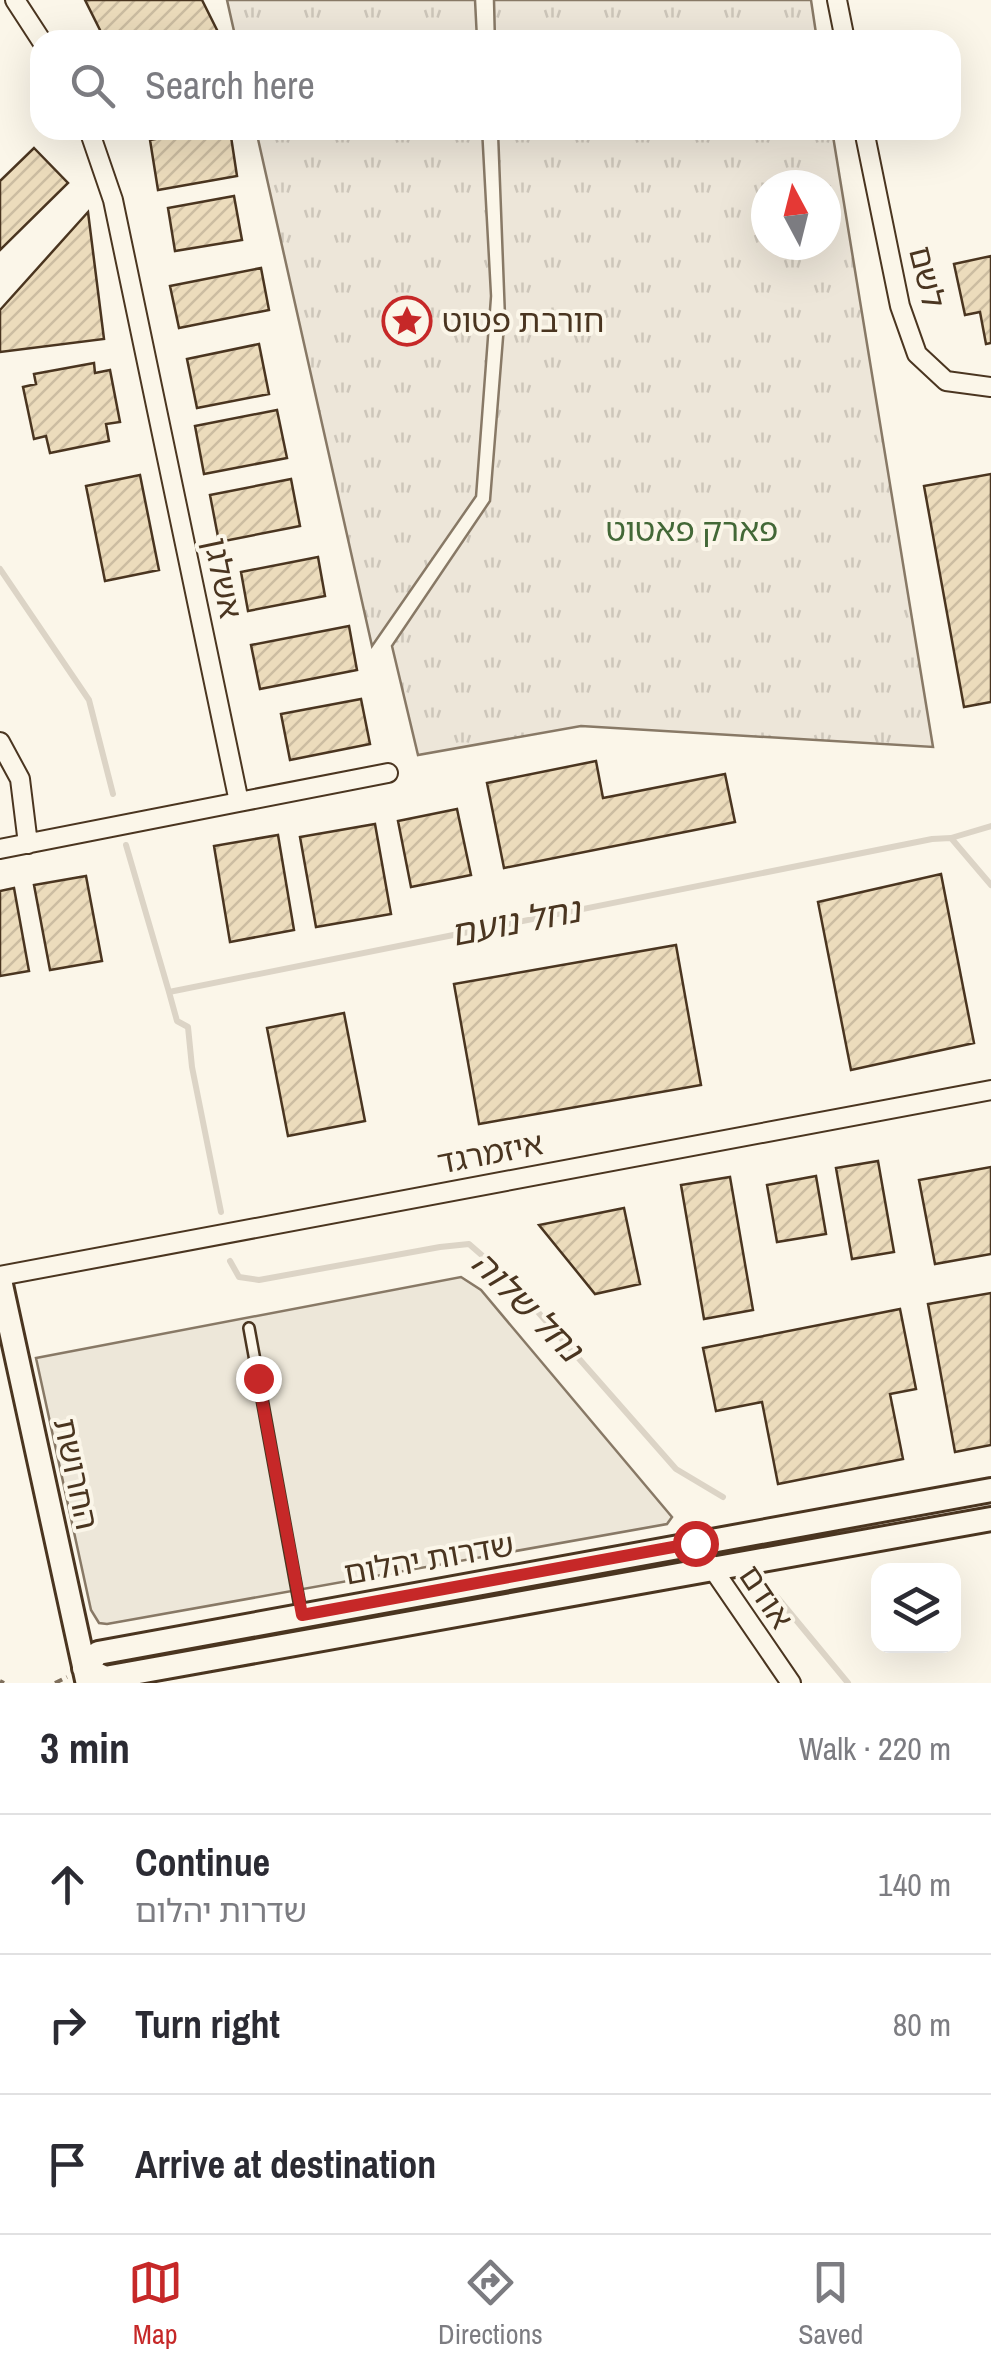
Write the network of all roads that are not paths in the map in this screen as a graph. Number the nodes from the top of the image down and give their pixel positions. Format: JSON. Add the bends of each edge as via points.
{"nodes":[{"id":1,"x":15,"y":0,"type":"edge"},
{"id":2,"x":837,"y":0,"type":"edge"},
{"id":3,"x":34,"y":30,"type":"edge"},
{"id":4,"x":843,"y":30,"type":"edge"},
{"id":5,"x":93,"y":140,"type":"edge"},
{"id":6,"x":866,"y":140,"type":"edge"},
{"id":7,"x":991,"y":387,"type":"edge"},
{"id":8,"x":0,"y":742,"type":"edge"},
{"id":9,"x":388,"y":773,"type":"dead end"},
{"id":10,"x":239,"y":802,"type":"junction"},
{"id":11,"x":28,"y":844,"type":"junction"},
{"id":12,"x":0,"y":849,"type":"edge"},
{"id":13,"x":991,"y":1090,"type":"edge"},
{"id":14,"x":0,"y":1278,"type":"edge"},
{"id":15,"x":248,"y":1328,"type":"dead end"},
{"id":16,"x":991,"y":1490,"type":"edge"},
{"id":17,"x":991,"y":1519,"type":"edge"},
{"id":18,"x":695,"y":1543,"type":"junction"},
{"id":19,"x":710,"y":1568,"type":"junction"},
{"id":20,"x":302,"y":1615,"type":"junction"},
{"id":21,"x":86,"y":1676,"type":"edge"},
{"id":22,"x":791,"y":1683,"type":"edge"}],
"edges":[{"from":1,"to":3,"type":"street"},
{"from":2,"to":4,"type":"street"},
{"from":5,"to":10,"type":"street","name":"אשלגן","via":[[114,200]]},
{"from":6,"to":7,"type":"street","name":"לשם","via":[[900,306],[917,354],[946,382]]},
{"from":8,"to":11,"type":"street","via":[[20,779]]},
{"from":9,"to":10,"type":"street"},
{"from":10,"to":11,"type":"street"},
{"from":11,"to":12,"type":"street"},
{"from":13,"to":14,"type":"street","name":"איזמרגד"},
{"from":14,"to":21,"type":"street","name":"החרושת"},
{"from":15,"to":20,"type":"lane"},
{"from":16,"to":18,"type":"street","name":"שדרות יהלום"},
{"from":17,"to":19,"type":"street","name":"שדרות יהלום"},
{"from":18,"to":19,"type":"street","name":"אודם"},
{"from":18,"to":20,"type":"street","name":"שדרות יהלום"},
{"from":19,"to":21,"type":"street","name":"שדרות יהלום","via":[[105,1678]]},
{"from":19,"to":22,"type":"street","name":"אודם"},
{"from":20,"to":21,"type":"street","name":"שדרות יהלום","via":[[98,1653]]}]}
